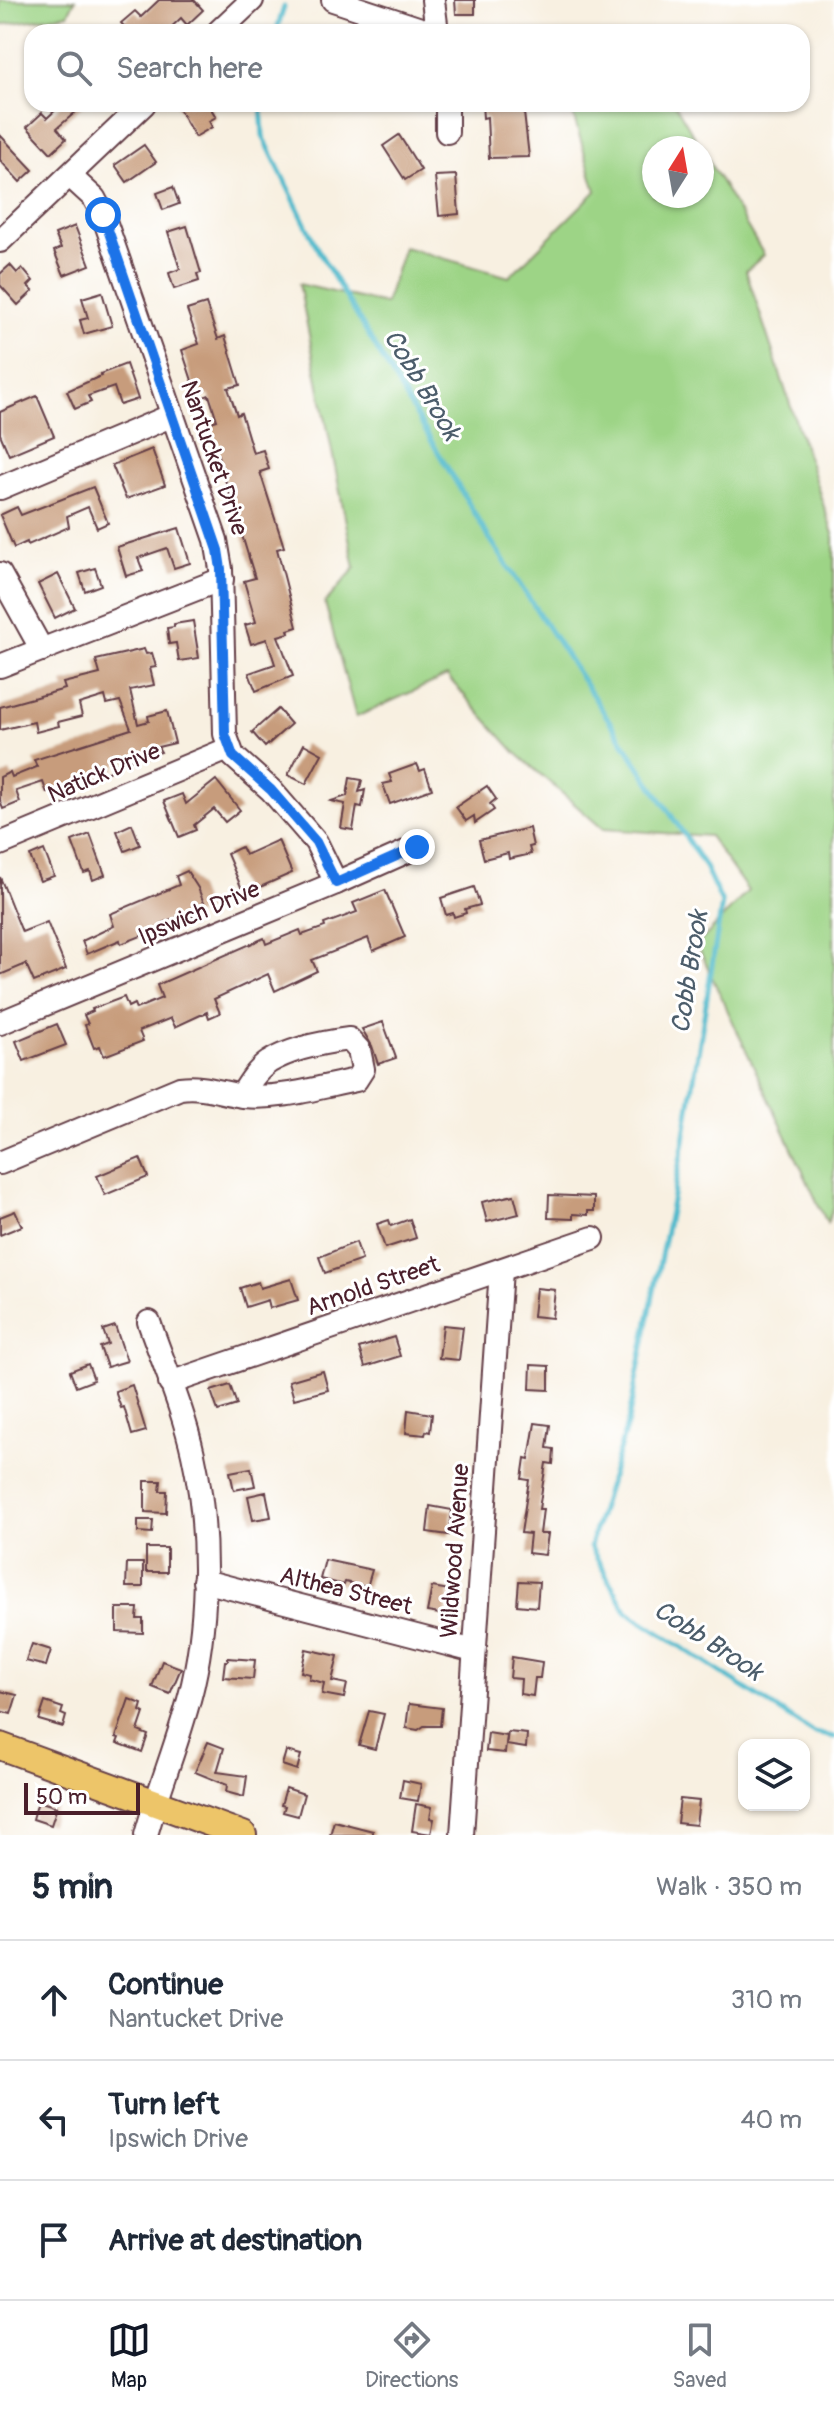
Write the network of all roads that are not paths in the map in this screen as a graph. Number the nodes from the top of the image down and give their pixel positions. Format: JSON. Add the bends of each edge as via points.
{"nodes":[{"id":1,"x":252,"y":0,"type":"edge"},
{"id":2,"x":333,"y":0,"type":"edge"},
{"id":3,"x":433,"y":0,"type":"edge"},
{"id":4,"x":226,"y":24,"type":"edge"},
{"id":5,"x":406,"y":24,"type":"edge"},
{"id":6,"x":436,"y":24,"type":"edge"},
{"id":7,"x":136,"y":112,"type":"edge"},
{"id":8,"x":447,"y":112,"type":"edge"},
{"id":9,"x":447,"y":132,"type":"dead end"},
{"id":10,"x":70,"y":176,"type":"junction"},
{"id":11,"x":0,"y":241,"type":"edge"},
{"id":12,"x":173,"y":415,"type":"junction"},
{"id":13,"x":0,"y":488,"type":"edge"},
{"id":14,"x":0,"y":574,"type":"edge"},
{"id":15,"x":222,"y":579,"type":"junction"},
{"id":16,"x":42,"y":650,"type":"junction"},
{"id":17,"x":0,"y":666,"type":"edge"},
{"id":18,"x":228,"y":749,"type":"junction"},
{"id":19,"x":0,"y":844,"type":"edge"},
{"id":20,"x":417,"y":847,"type":"dead end"},
{"id":21,"x":336,"y":883,"type":"junction"},
{"id":22,"x":0,"y":1023,"type":"edge"},
{"id":23,"x":241,"y":1096,"type":"junction"},
{"id":24,"x":0,"y":1163,"type":"edge"},
{"id":25,"x":593,"y":1238,"type":"dead end"},
{"id":26,"x":501,"y":1270,"type":"junction"},
{"id":27,"x":149,"y":1322,"type":"dead end"},
{"id":28,"x":170,"y":1383,"type":"junction"},
{"id":29,"x":204,"y":1581,"type":"junction"},
{"id":30,"x":474,"y":1651,"type":"junction"},
{"id":31,"x":0,"y":1746,"type":"edge"},
{"id":32,"x":155,"y":1803,"type":"junction"},
{"id":33,"x":146,"y":1835,"type":"edge"},
{"id":34,"x":243,"y":1835,"type":"edge"},
{"id":35,"x":462,"y":1835,"type":"edge"}],
"edges":[{"from":1,"to":4,"type":"street"},
{"from":2,"to":5,"type":"street"},
{"from":3,"to":6,"type":"street"},
{"from":7,"to":10,"type":"street"},
{"from":8,"to":9,"type":"street"},
{"from":10,"to":11,"type":"street"},
{"from":10,"to":12,"type":"street","name":"Nantucket Drive","via":[[94,198],[103,215]]},
{"from":12,"to":13,"type":"street"},
{"from":12,"to":15,"type":"street","name":"Nantucket Drive","via":[[216,540]]},
{"from":14,"to":16,"type":"street"},
{"from":15,"to":16,"type":"street"},
{"from":15,"to":18,"type":"street","name":"Nantucket Drive"},
{"from":16,"to":17,"type":"street"},
{"from":18,"to":19,"type":"street","name":"Natick Drive"},
{"from":18,"to":21,"type":"street","via":[[311,836]]},
{"from":20,"to":21,"type":"street","name":"Ipswich Drive"},
{"from":21,"to":22,"type":"street","name":"Ipswich Drive"},
{"from":23,"to":23,"type":"street","via":[[271,1061],[349,1039],[359,1050],[363,1069],[356,1080],[272,1096]]},
{"from":23,"to":24,"type":"street","via":[[206,1087],[180,1088]]},
{"from":25,"to":26,"type":"street","name":"Arnold Street"},
{"from":26,"to":28,"type":"street","name":"Arnold Street"},
{"from":26,"to":30,"type":"street","name":"Wildwood Avenue"},
{"from":27,"to":28,"type":"street"},
{"from":28,"to":29,"type":"street","via":[[197,1474]]},
{"from":29,"to":30,"type":"street","name":"Althea Street"},
{"from":29,"to":32,"type":"street","via":[[193,1684]]},
{"from":30,"to":35,"type":"street","name":"Wildwood Avenue"},
{"from":31,"to":32,"type":"main road"},
{"from":32,"to":33,"type":"street"},
{"from":32,"to":34,"type":"main road"}]}
